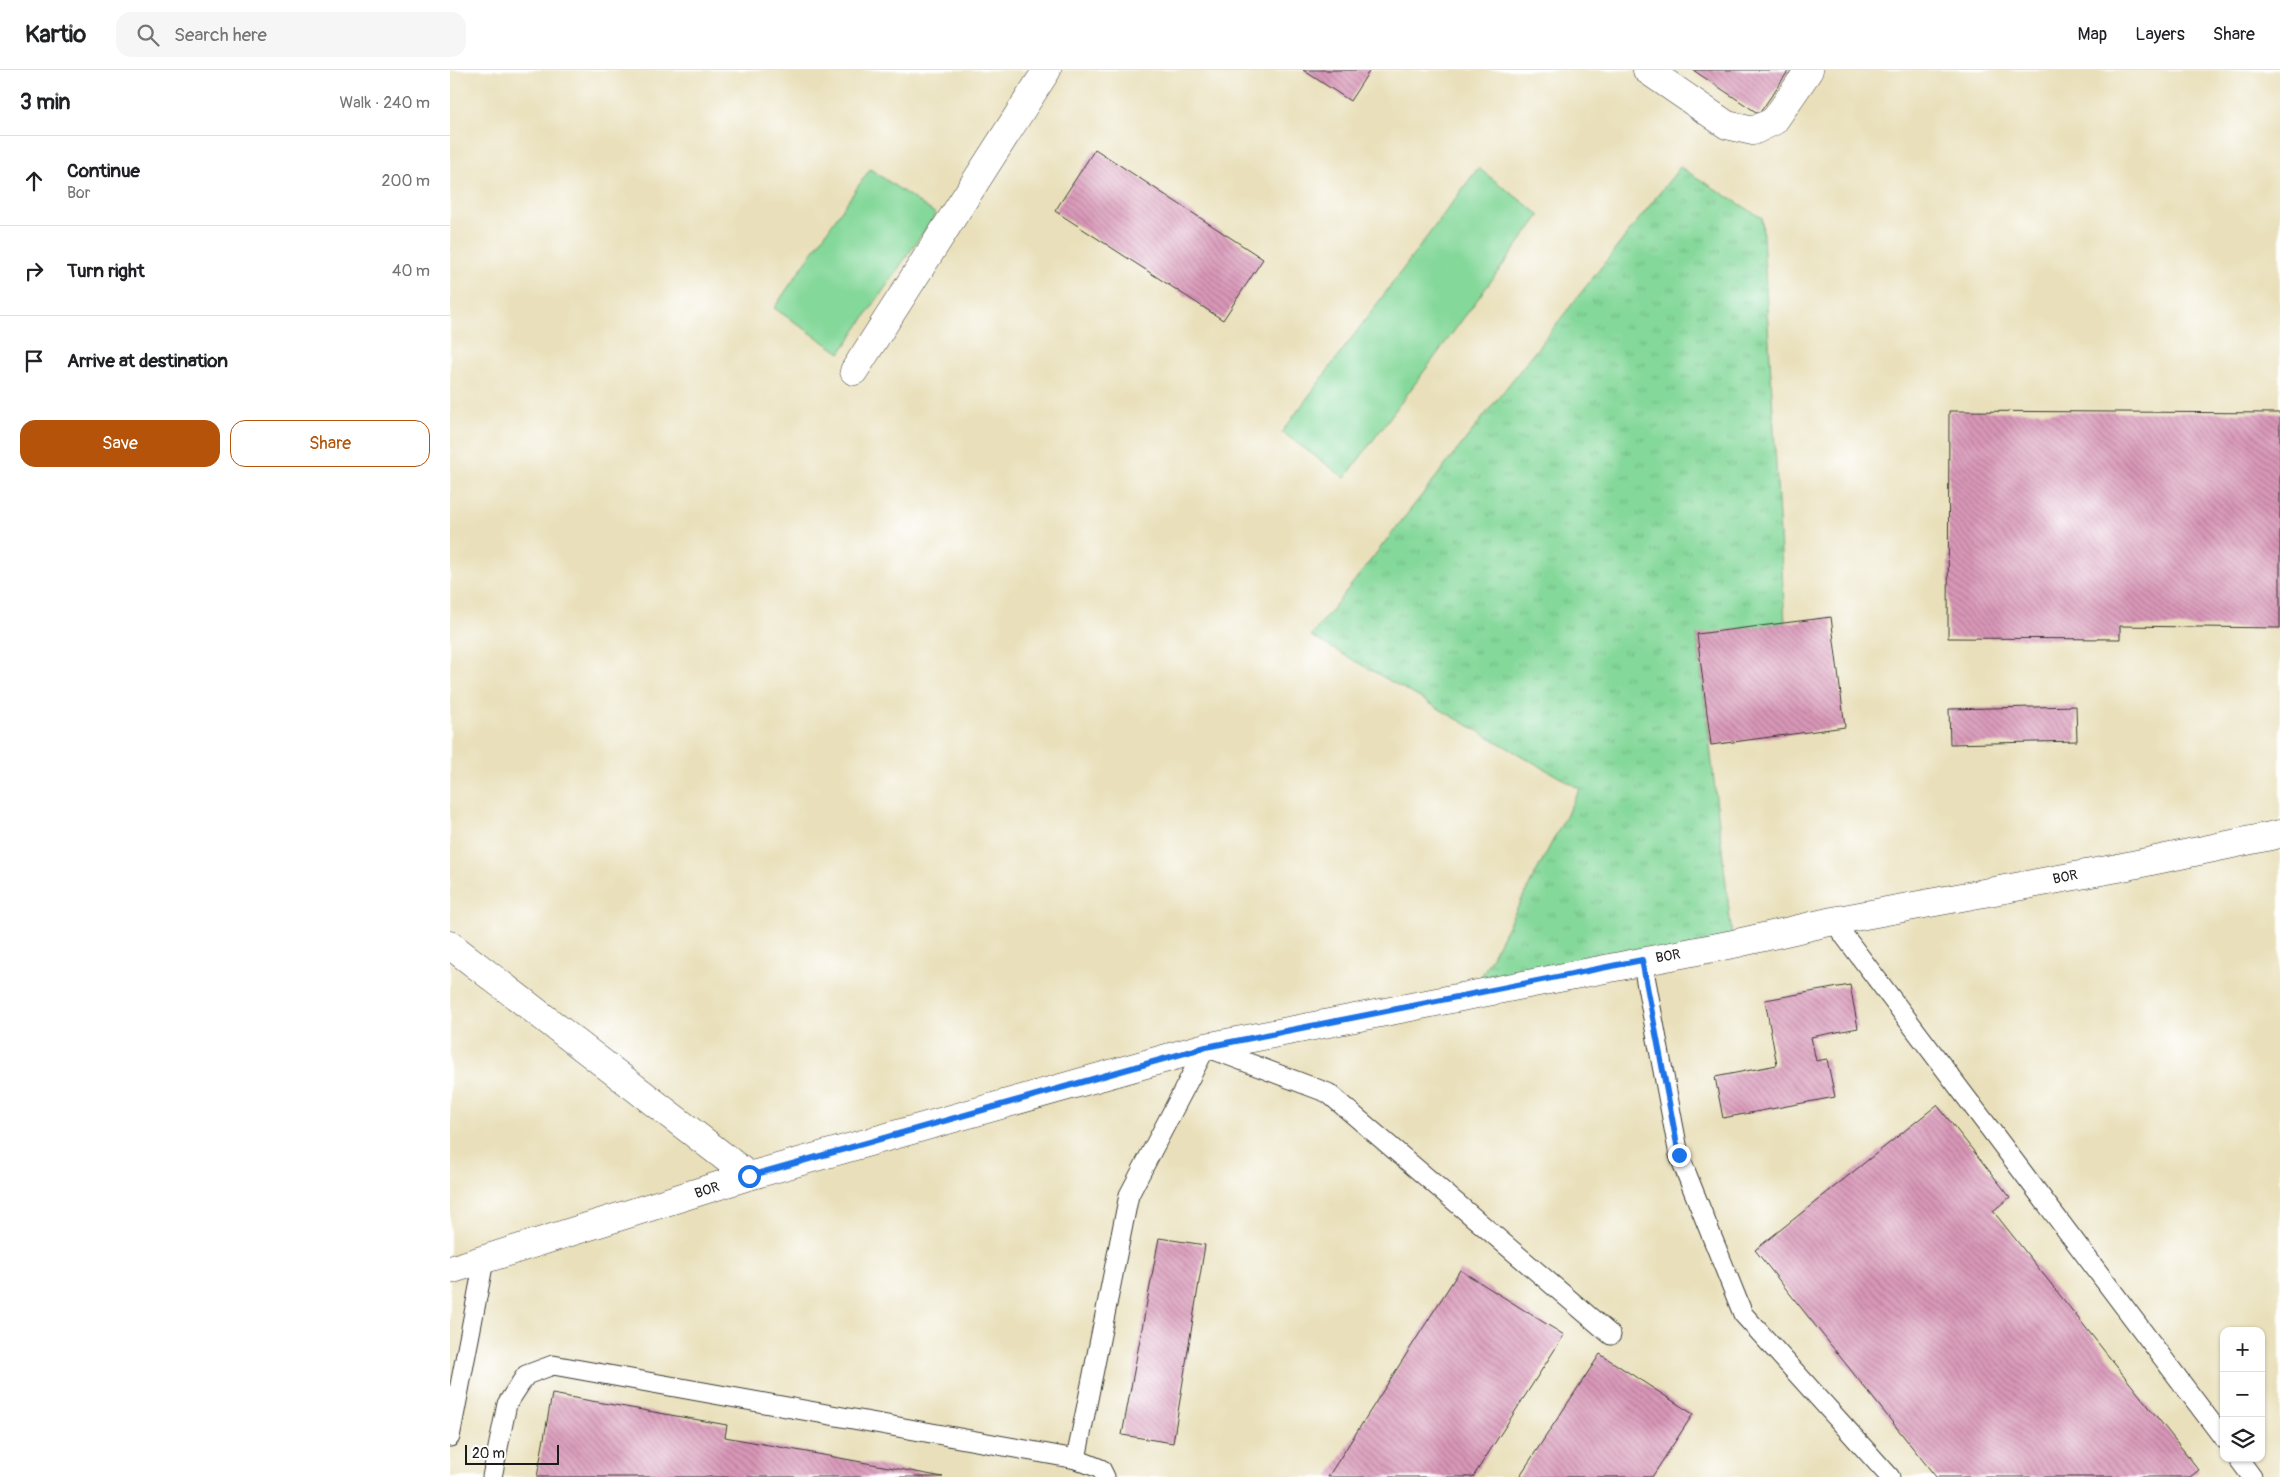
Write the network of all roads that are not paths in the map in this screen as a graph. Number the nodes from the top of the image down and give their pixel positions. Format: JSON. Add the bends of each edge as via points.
{"nodes":[{"id":1,"x":1047,"y":70,"type":"edge"},
{"id":2,"x":1647,"y":70,"type":"edge"},
{"id":3,"x":1809,"y":70,"type":"edge"},
{"id":4,"x":854,"y":371,"type":"dead end"},
{"id":5,"x":2280,"y":834,"type":"edge"},
{"id":6,"x":1833,"y":921,"type":"junction"},
{"id":7,"x":450,"y":945,"type":"edge"},
{"id":8,"x":1642,"y":960,"type":"junction"},
{"id":9,"x":1206,"y":1047,"type":"junction"},
{"id":10,"x":749,"y":1176,"type":"junction"},
{"id":11,"x":484,"y":1261,"type":"junction"},
{"id":12,"x":450,"y":1270,"type":"edge"},
{"id":13,"x":1611,"y":1335,"type":"dead end"},
{"id":14,"x":2220,"y":1434,"type":"edge"},
{"id":15,"x":450,"y":1437,"type":"edge"},
{"id":16,"x":1076,"y":1459,"type":"junction"},
{"id":17,"x":2241,"y":1462,"type":"edge"},
{"id":18,"x":492,"y":1477,"type":"edge"},
{"id":19,"x":1105,"y":1477,"type":"edge"},
{"id":20,"x":1890,"y":1477,"type":"edge"},
{"id":21,"x":2252,"y":1477,"type":"edge"}],
"edges":[{"from":1,"to":4,"type":"street"},
{"from":2,"to":3,"type":"street","via":[[1727,125],[1753,130],[1774,121]]},
{"from":5,"to":6,"type":"street","name":"BOR"},
{"from":6,"to":8,"type":"street","name":"BOR","via":[[1733,944]]},
{"from":6,"to":14,"type":"lane"},
{"from":7,"to":10,"type":"street"},
{"from":8,"to":9,"type":"street","name":"BOR"},
{"from":8,"to":20,"type":"lane","via":[[1679,1155],[1743,1314]]},
{"from":9,"to":10,"type":"street","name":"BOR"},
{"from":9,"to":13,"type":"lane","via":[[1328,1093]]},
{"from":9,"to":16,"type":"lane","via":[[1129,1195]]},
{"from":10,"to":11,"type":"street","name":"BOR"},
{"from":11,"to":12,"type":"street","name":"BOR"},
{"from":11,"to":15,"type":"lane"},
{"from":16,"to":18,"type":"lane","via":[[553,1365],[526,1375],[507,1404]]},
{"from":16,"to":19,"type":"lane","via":[[1101,1470]]},
{"from":17,"to":21,"type":"lane"}]}
